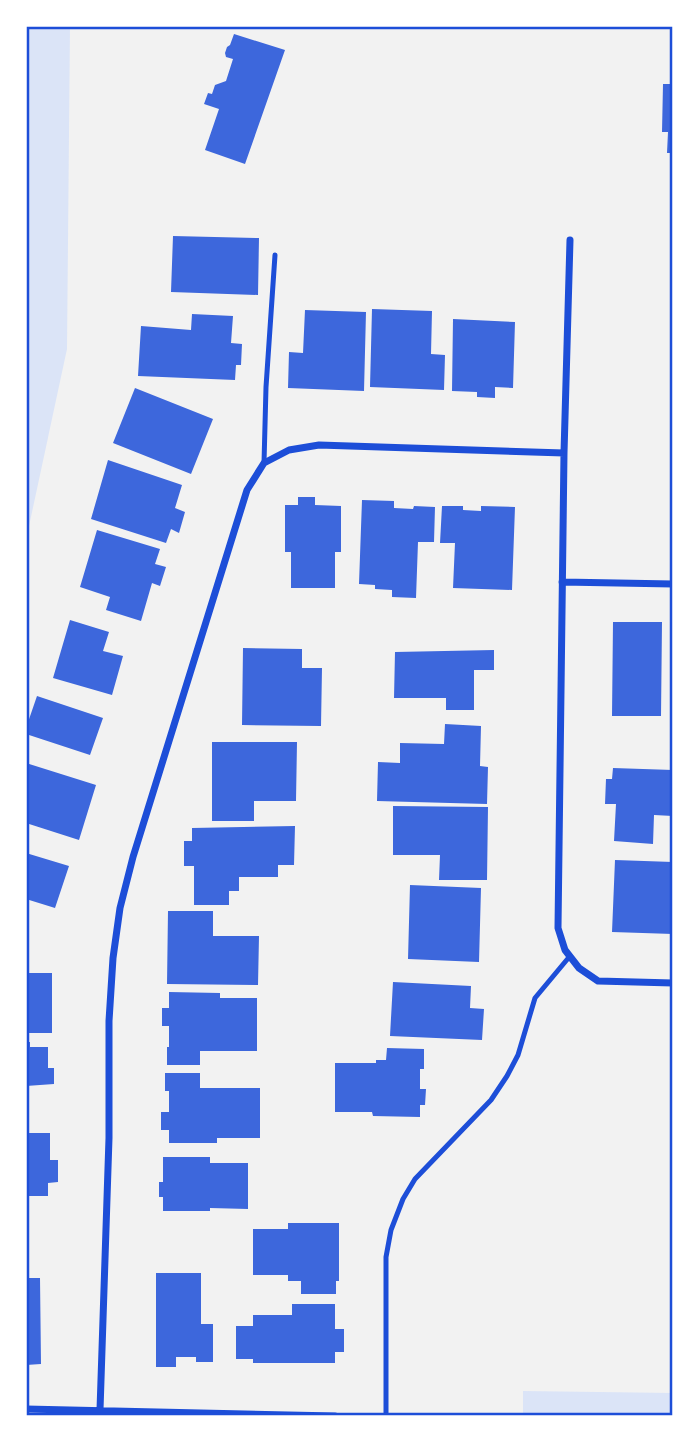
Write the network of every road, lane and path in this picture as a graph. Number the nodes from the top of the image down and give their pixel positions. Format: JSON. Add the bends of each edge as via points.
{"nodes":[{"id":1,"x":570,"y":240,"type":"dead end"},
{"id":2,"x":275,"y":255,"type":"dead end"},
{"id":3,"x":564,"y":453,"type":"junction"},
{"id":4,"x":264,"y":463,"type":"junction"},
{"id":5,"x":562,"y":582,"type":"junction"},
{"id":6,"x":673,"y":583,"type":"edge"},
{"id":7,"x":570,"y":956,"type":"junction"},
{"id":8,"x":673,"y":983,"type":"edge"},
{"id":9,"x":26,"y":1409,"type":"edge"},
{"id":10,"x":100,"y":1410,"type":"junction"},
{"id":11,"x":335,"y":1416,"type":"edge"},
{"id":12,"x":386,"y":1416,"type":"edge"}],
"edges":[{"from":1,"to":3,"type":"street"},
{"from":2,"to":4,"type":"lane"},
{"from":3,"to":4,"type":"street","via":[[319,445],[289,450]]},
{"from":3,"to":5,"type":"street"},
{"from":4,"to":10,"type":"street","via":[[247,490],[120,908],[110,1020]]},
{"from":5,"to":6,"type":"street"},
{"from":5,"to":7,"type":"street","via":[[558,928]]},
{"from":7,"to":8,"type":"street","via":[[598,981]]},
{"from":7,"to":12,"type":"lane","via":[[535,998],[518,1055],[491,1100],[415,1179],[403,1199],[386,1257]]},
{"from":9,"to":10,"type":"street"},
{"from":10,"to":11,"type":"street"}]}
